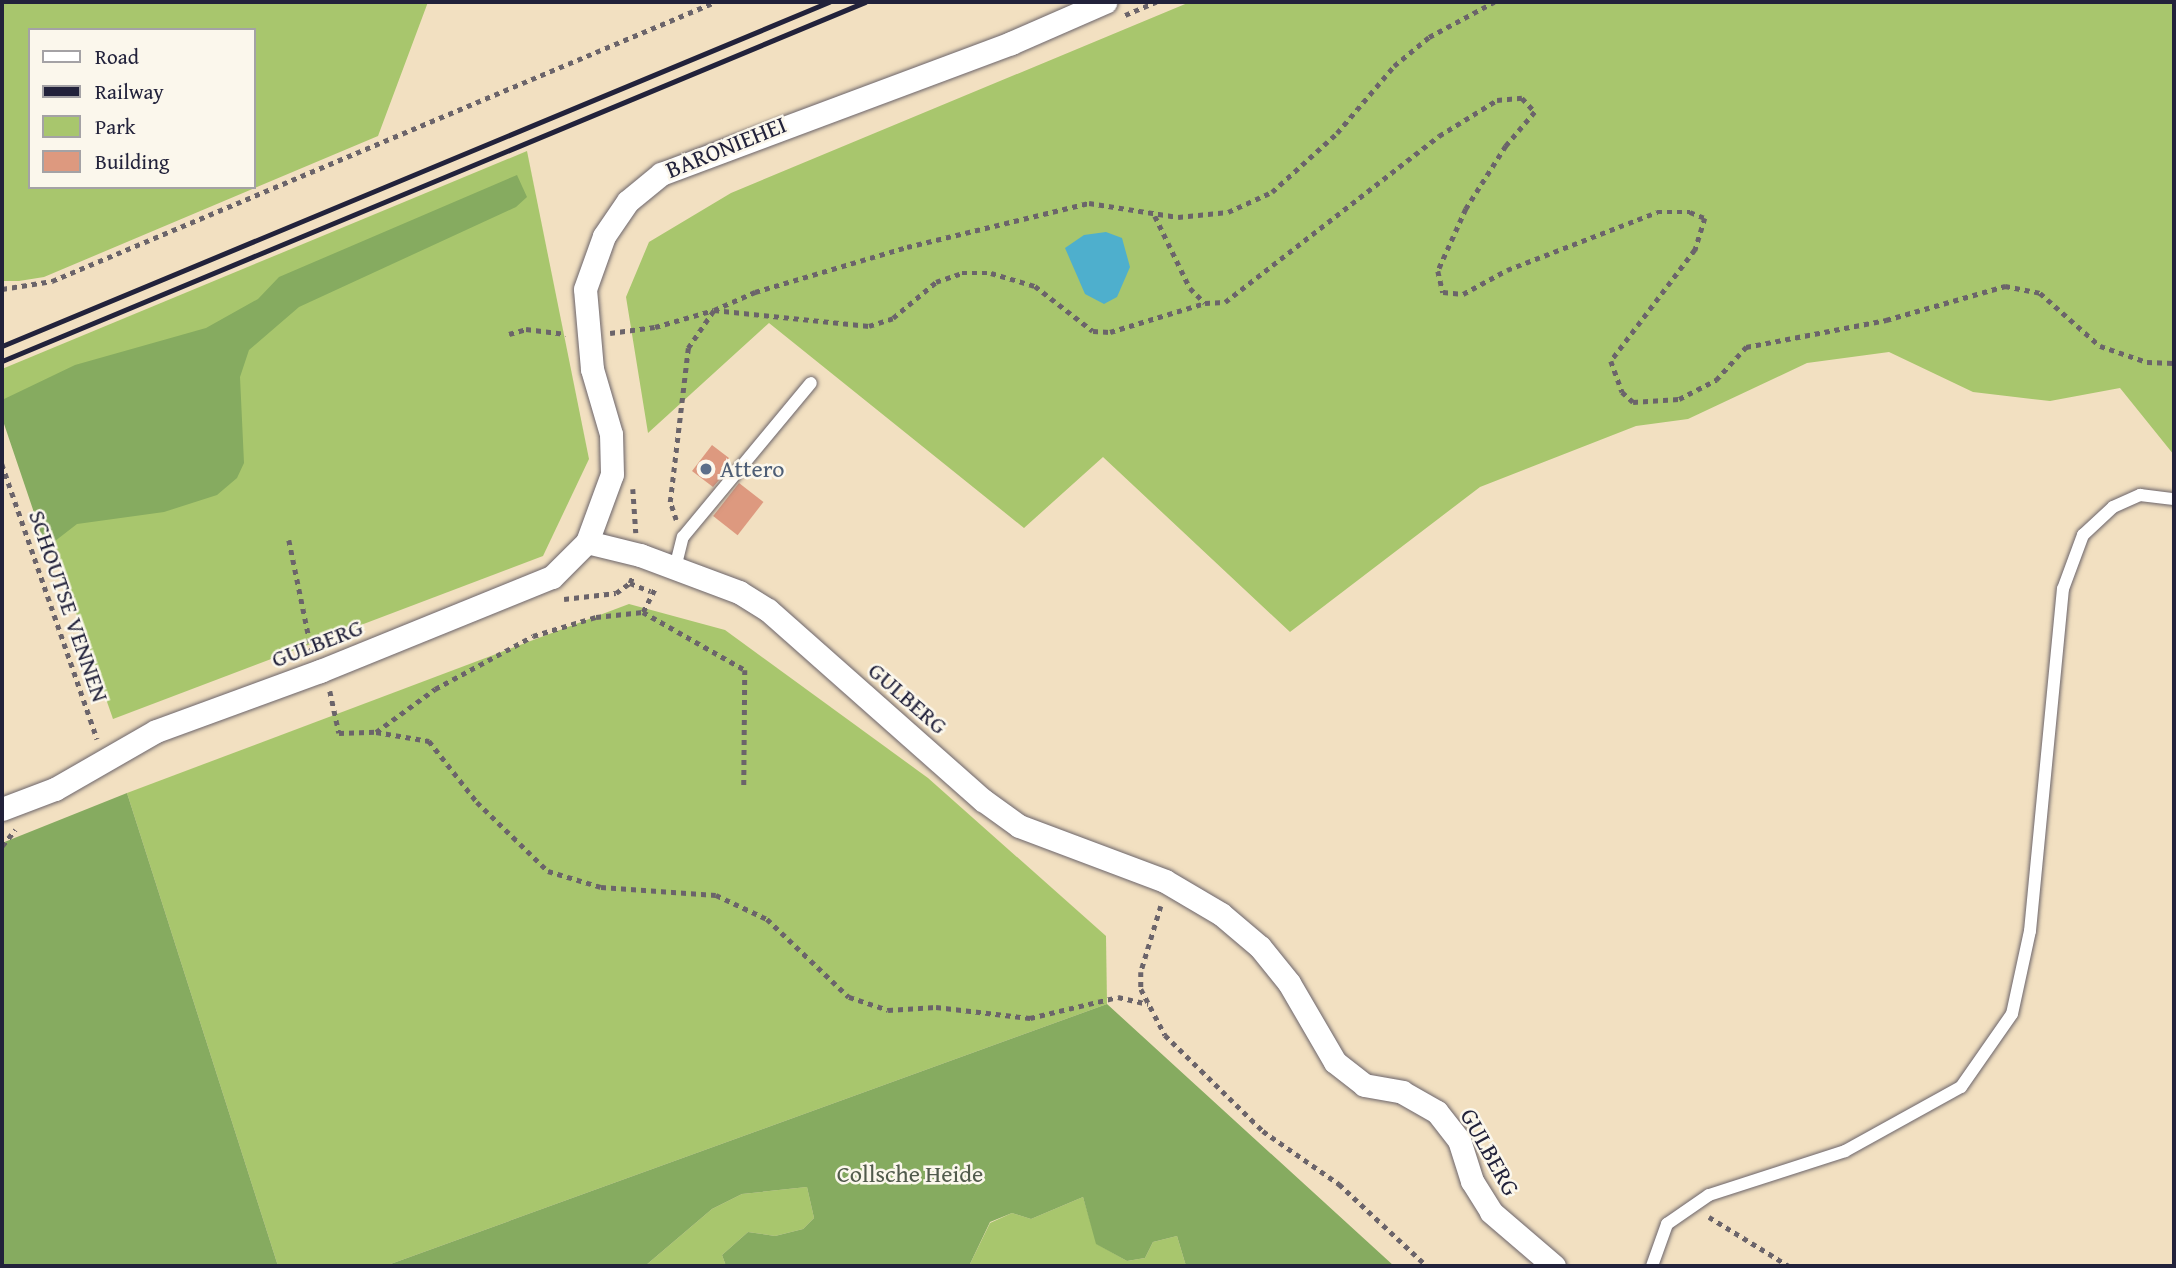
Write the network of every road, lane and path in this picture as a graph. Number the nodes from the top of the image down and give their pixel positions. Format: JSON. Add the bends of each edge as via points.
{"nodes":[{"id":1,"x":715,"y":2,"type":"edge"},
{"id":2,"x":1156,"y":2,"type":"edge"},
{"id":3,"x":1494,"y":2,"type":"edge"},
{"id":4,"x":1112,"y":9,"type":"edge"},
{"id":5,"x":1155,"y":216,"type":"junction"},
{"id":6,"x":2,"y":289,"type":"edge"},
{"id":7,"x":1205,"y":303,"type":"junction"},
{"id":8,"x":714,"y":310,"type":"junction"},
{"id":9,"x":610,"y":321,"type":"dead end"},
{"id":10,"x":610,"y":333,"type":"junction"},
{"id":11,"x":509,"y":334,"type":"dead end"},
{"id":12,"x":587,"y":335,"type":"junction"},
{"id":13,"x":611,"y":343,"type":"dead end"},
{"id":14,"x":2174,"y":363,"type":"edge"},
{"id":15,"x":811,"y":383,"type":"dead end"},
{"id":16,"x":2,"y":464,"type":"edge"},
{"id":17,"x":635,"y":478,"type":"dead end"},
{"id":18,"x":2174,"y":499,"type":"edge"},
{"id":19,"x":683,"y":537,"type":"junction"},
{"id":20,"x":289,"y":540,"type":"dead end"},
{"id":21,"x":587,"y":542,"type":"junction"},
{"id":22,"x":640,"y":555,"type":"junction"},
{"id":23,"x":675,"y":568,"type":"junction"},
{"id":24,"x":630,"y":583,"type":"dead end"},
{"id":25,"x":650,"y":591,"type":"dead end"},
{"id":26,"x":320,"y":671,"type":"junction"},
{"id":27,"x":376,"y":732,"type":"junction"},
{"id":28,"x":104,"y":759,"type":"junction"},
{"id":29,"x":744,"y":787,"type":"dead end"},
{"id":30,"x":2,"y":808,"type":"edge"},
{"id":31,"x":15,"y":829,"type":"dead end"},
{"id":32,"x":2,"y":846,"type":"edge"},
{"id":33,"x":1165,"y":881,"type":"junction"},
{"id":34,"x":1148,"y":1004,"type":"junction"},
{"id":35,"x":1688,"y":1209,"type":"junction"},
{"id":36,"x":1427,"y":1266,"type":"edge"},
{"id":37,"x":1554,"y":1266,"type":"edge"},
{"id":38,"x":1652,"y":1266,"type":"edge"},
{"id":39,"x":1789,"y":1266,"type":"edge"}],
"edges":[{"from":1,"to":6,"type":"path","via":[[52,281]]},
{"from":2,"to":4,"type":"path"},
{"from":3,"to":5,"type":"path","via":[[1429,37],[1403,59],[1337,133],[1272,192],[1228,212]]},
{"from":4,"to":12,"type":"street","name":"BARONIEHEI","via":[[661,174],[628,201],[604,236],[584,289]]},
{"from":5,"to":7,"type":"path","via":[[1190,288]]},
{"from":5,"to":8,"type":"path","via":[[1088,203],[907,247],[755,292]]},
{"from":7,"to":8,"type":"path","via":[[1110,332],[1093,331],[1035,286],[991,273],[962,273],[936,282],[893,318],[869,326]]},
{"from":7,"to":14,"type":"path","via":[[1224,302],[1243,290],[1439,136],[1497,100],[1522,98],[1535,112],[1506,146],[1466,209],[1438,271],[1443,292],[1463,294],[1507,270],[1657,212],[1690,212],[1705,218],[1695,250],[1611,361],[1622,392],[1633,402],[1679,399],[1716,380],[1746,347],[1886,320],[2005,286],[2025,286],[2049,298],[2100,346],[2147,362]]},
{"from":8,"to":10,"type":"path","via":[[654,327]]},
{"from":8,"to":19,"type":"path","via":[[688,348],[670,502]]},
{"from":9,"to":10,"type":"path"},
{"from":10,"to":12,"type":"path"},
{"from":10,"to":13,"type":"path"},
{"from":11,"to":12,"type":"path","via":[[526,329]]},
{"from":12,"to":21,"type":"street","name":"BARONIEHEI","via":[[611,434],[612,474]]},
{"from":15,"to":19,"type":"lane"},
{"from":16,"to":28,"type":"path","name":"SCHOUTSE VENNEN"},
{"from":17,"to":22,"type":"path","via":[[631,501]]},
{"from":18,"to":35,"type":"lane","via":[[2140,495],[2113,508],[2083,535],[2063,589],[2030,931],[2012,1014],[1961,1087],[1845,1151],[1709,1195]]},
{"from":19,"to":23,"type":"lane"},
{"from":20,"to":26,"type":"path","via":[[310,648]]},
{"from":21,"to":22,"type":"street","name":"GULBERG"},
{"from":21,"to":26,"type":"street","name":"GULBERG","via":[[552,577]]},
{"from":22,"to":23,"type":"street","name":"GULBERG"},
{"from":23,"to":33,"type":"street","name":"GULBERG","via":[[739,592],[768,610],[983,800],[1019,826]]},
{"from":24,"to":25,"type":"path"},
{"from":26,"to":27,"type":"path","via":[[330,690],[339,733]]},
{"from":26,"to":28,"type":"street","name":"GULBERG","via":[[156,731]]},
{"from":27,"to":29,"type":"path","via":[[435,689],[533,636],[596,617],[643,612],[746,670]]},
{"from":27,"to":34,"type":"path","via":[[429,741],[477,802],[548,871],[601,887],[716,895],[766,919],[849,997],[888,1010],[936,1007],[1030,1018],[1118,997]]},
{"from":28,"to":30,"type":"street","name":"GULBERG","via":[[55,789]]},
{"from":31,"to":32,"type":"path"},
{"from":33,"to":34,"type":"path","via":[[1157,926],[1141,972],[1141,989]]},
{"from":33,"to":37,"type":"street","name":"GULBERG","via":[[1221,914],[1260,947],[1289,982],[1335,1062],[1364,1085],[1402,1092],[1437,1112],[1459,1140],[1472,1181],[1491,1212]]},
{"from":34,"to":36,"type":"path","via":[[1166,1035],[1263,1131],[1339,1184]]},
{"from":35,"to":38,"type":"lane","via":[[1667,1224]]},
{"from":35,"to":39,"type":"path","via":[[1727,1224]]}]}
